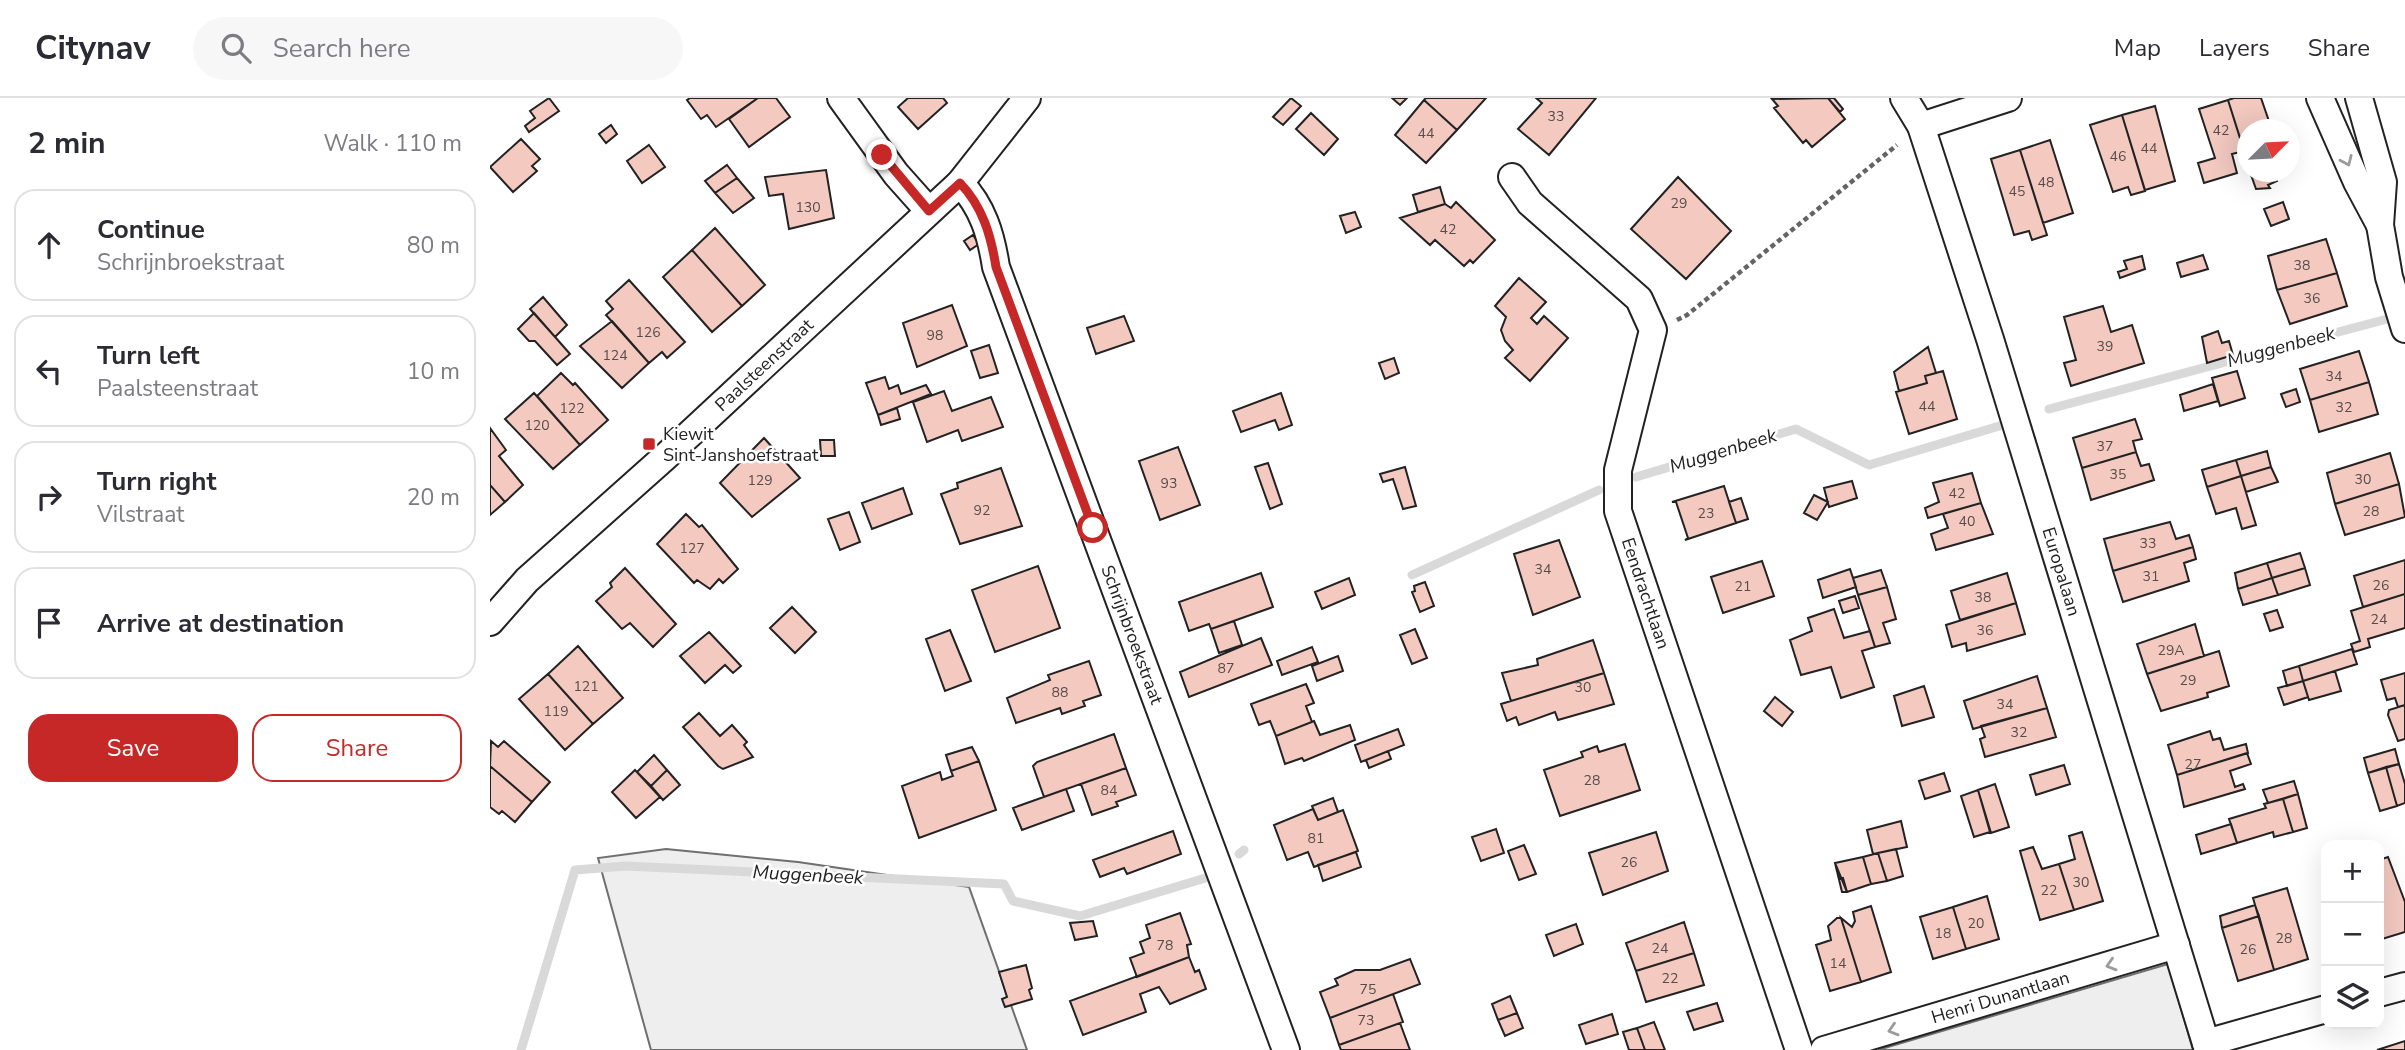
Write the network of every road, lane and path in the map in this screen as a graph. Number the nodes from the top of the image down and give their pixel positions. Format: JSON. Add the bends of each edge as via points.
{"nodes":[{"id":1,"x":841,"y":98,"type":"edge"},
{"id":2,"x":1027,"y":98,"type":"edge"},
{"id":3,"x":1904,"y":98,"type":"edge"},
{"id":4,"x":2008,"y":98,"type":"edge"},
{"id":5,"x":2320,"y":98,"type":"edge"},
{"id":6,"x":2359,"y":98,"type":"edge"},
{"id":7,"x":1921,"y":126,"type":"junction"},
{"id":8,"x":1513,"y":177,"type":"dead end"},
{"id":9,"x":960,"y":183,"type":"junction"},
{"id":10,"x":929,"y":211,"type":"junction"},
{"id":11,"x":2380,"y":225,"type":"junction"},
{"id":12,"x":2405,"y":329,"type":"edge"},
{"id":13,"x":1653,"y":330,"type":"junction"},
{"id":14,"x":490,"y":622,"type":"edge"},
{"id":15,"x":2176,"y":945,"type":"junction"},
{"id":16,"x":2405,"y":986,"type":"edge"},
{"id":17,"x":2384,"y":992,"type":"edge"},
{"id":18,"x":2321,"y":1011,"type":"edge"},
{"id":19,"x":2207,"y":1047,"type":"edge"},
{"id":20,"x":1286,"y":1050,"type":"edge"},
{"id":21,"x":1799,"y":1050,"type":"edge"},
{"id":22,"x":1824,"y":1050,"type":"edge"}],
"edges":[{"from":1,"to":10,"type":"street"},
{"from":2,"to":9,"type":"street","name":"Paalsteenstraat"},
{"from":3,"to":7,"type":"street","name":"Europalaan"},
{"from":4,"to":7,"type":"street"},
{"from":5,"to":11,"type":"street","one_way":true},
{"from":6,"to":11,"type":"street","via":[[2383,182]]},
{"from":7,"to":13,"type":"path","via":[[1686,315]]},
{"from":7,"to":15,"type":"street","name":"Europalaan"},
{"from":8,"to":13,"type":"street","via":[[1530,203],[1639,299]]},
{"from":9,"to":10,"type":"street","name":"Paalsteenstraat"},
{"from":9,"to":20,"type":"street","name":"Schrijnbroekstraat","via":[[971,194],[991,233],[996,267]]},
{"from":10,"to":14,"type":"street","name":"Paalsteenstraat","via":[[527,580]]},
{"from":11,"to":12,"type":"street"},
{"from":13,"to":21,"type":"street","name":"Eendrachtlaan","via":[[1618,470],[1618,511]]},
{"from":15,"to":19,"type":"street","name":"Europalaan"},
{"from":15,"to":22,"type":"street","name":"Henri Dunantlaan","one_way":true},
{"from":16,"to":17,"type":"street"},
{"from":18,"to":19,"type":"street"}]}
